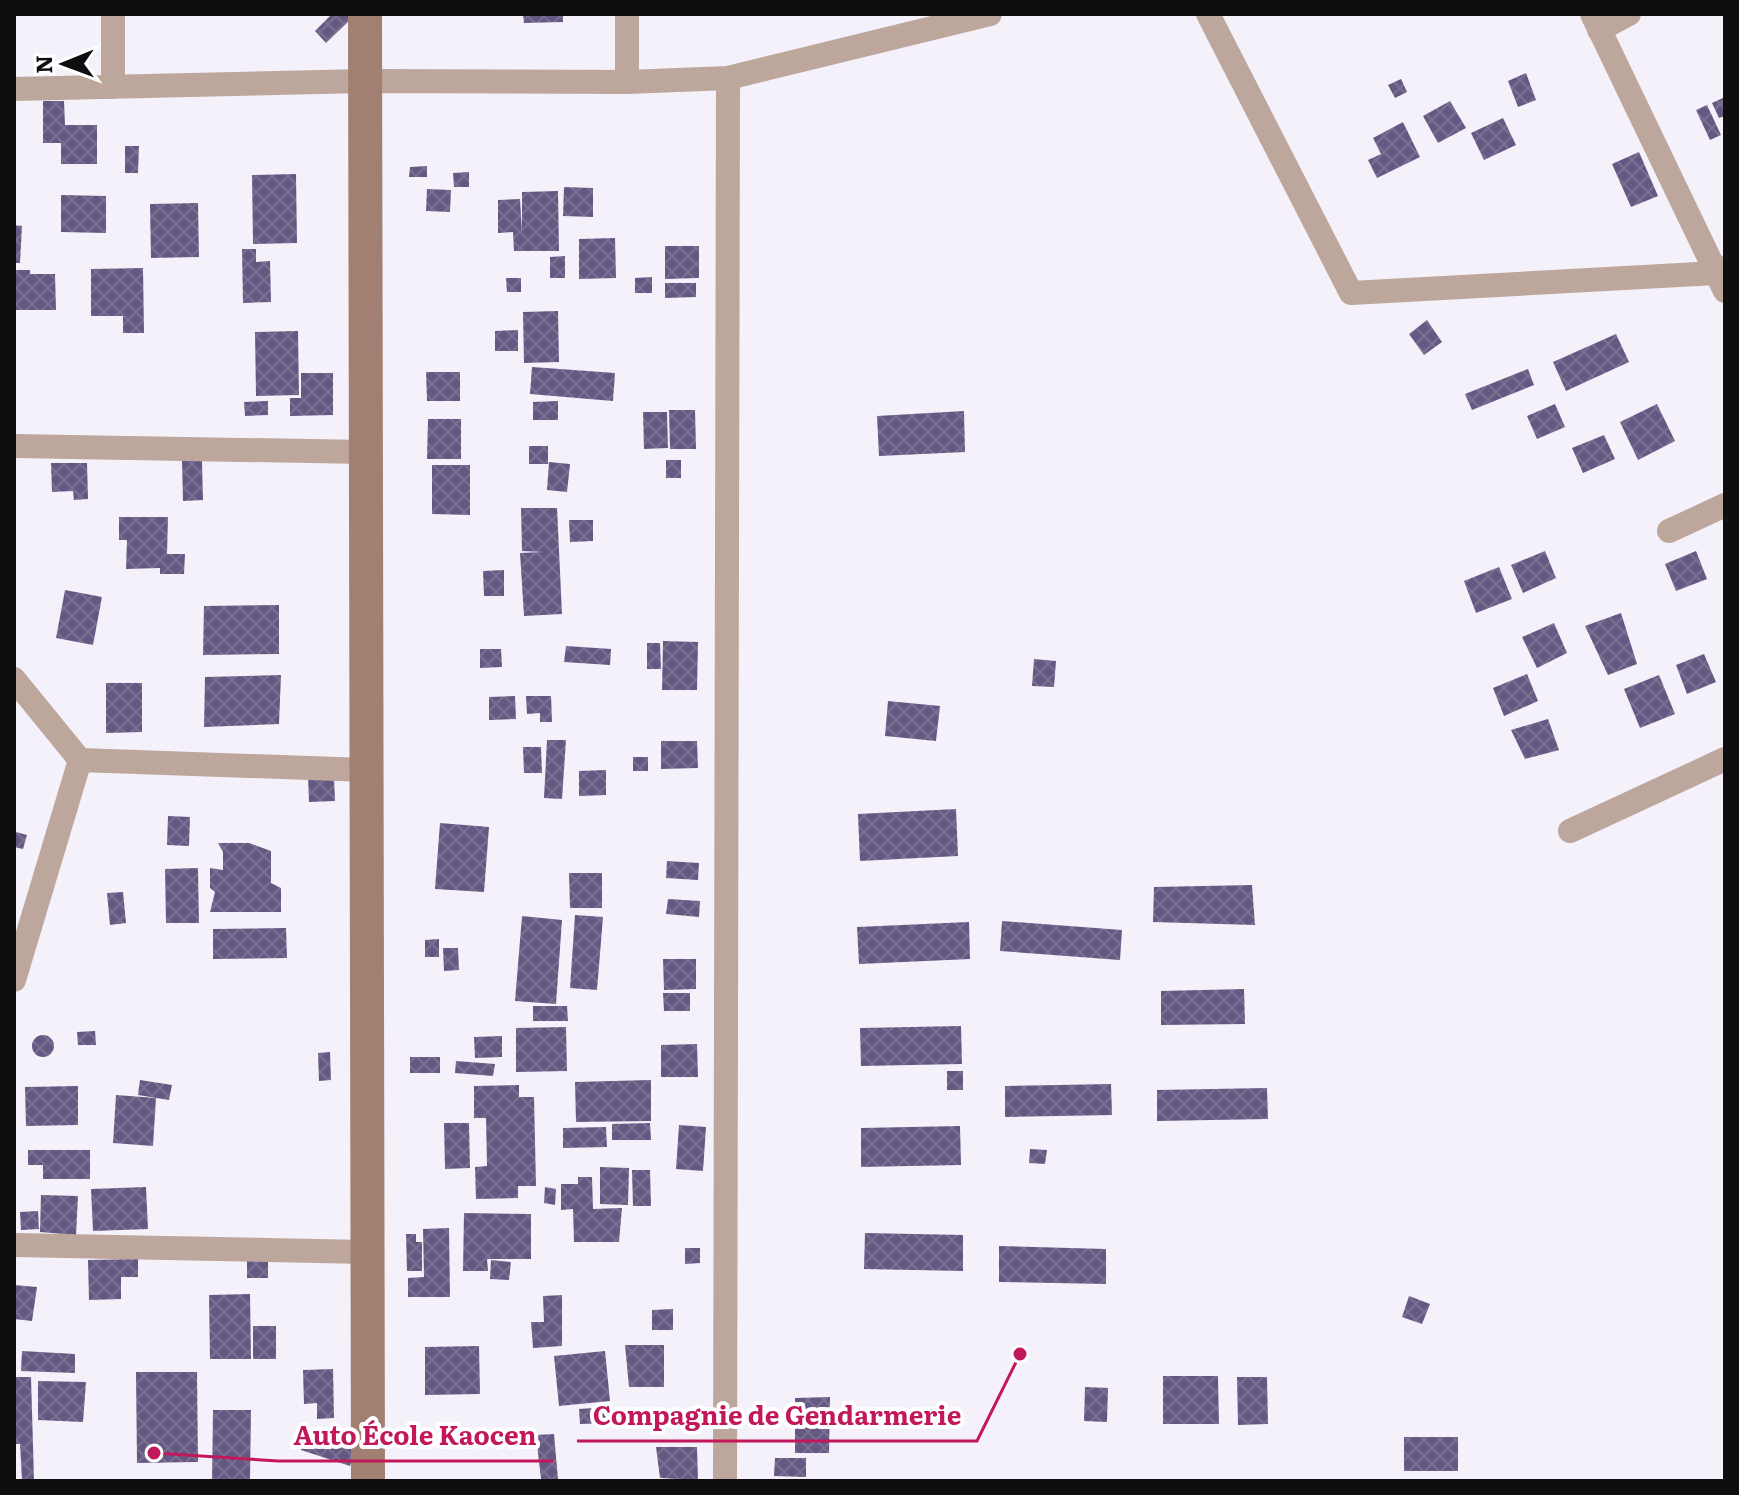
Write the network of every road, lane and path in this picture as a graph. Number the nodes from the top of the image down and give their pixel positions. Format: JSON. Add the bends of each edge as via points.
{"nodes":[{"id":1,"x":113,"y":14,"type":"edge"},
{"id":2,"x":365,"y":14,"type":"edge"},
{"id":3,"x":627,"y":14,"type":"edge"},
{"id":4,"x":990,"y":14,"type":"edge"},
{"id":5,"x":1208,"y":14,"type":"edge"},
{"id":6,"x":1629,"y":14,"type":"edge"},
{"id":7,"x":1596,"y":22,"type":"edge"},
{"id":8,"x":728,"y":78,"type":"junction"},
{"id":9,"x":365,"y":81,"type":"junction"},
{"id":10,"x":627,"y":82,"type":"junction"},
{"id":11,"x":113,"y":87,"type":"junction"},
{"id":12,"x":14,"y":89,"type":"edge"},
{"id":13,"x":1722,"y":277,"type":"edge"},
{"id":14,"x":14,"y":446,"type":"edge"},
{"id":15,"x":365,"y":452,"type":"junction"},
{"id":16,"x":1725,"y":505,"type":"edge"},
{"id":17,"x":1669,"y":531,"type":"dead end"},
{"id":18,"x":14,"y":679,"type":"edge"},
{"id":19,"x":1725,"y":759,"type":"edge"},
{"id":20,"x":80,"y":760,"type":"junction"},
{"id":21,"x":366,"y":770,"type":"junction"},
{"id":22,"x":1570,"y":831,"type":"dead end"},
{"id":23,"x":14,"y":980,"type":"edge"},
{"id":24,"x":14,"y":1245,"type":"edge"},
{"id":25,"x":367,"y":1252,"type":"junction"},
{"id":26,"x":368,"y":1481,"type":"edge"},
{"id":27,"x":725,"y":1481,"type":"edge"}],
"edges":[{"from":1,"to":11,"type":"street"},
{"from":2,"to":9,"type":"street"},
{"from":3,"to":10,"type":"street"},
{"from":4,"to":8,"type":"street"},
{"from":5,"to":13,"type":"street","via":[[1351,293]]},
{"from":6,"to":7,"type":"street"},
{"from":7,"to":13,"type":"street"},
{"from":8,"to":10,"type":"street"},
{"from":8,"to":27,"type":"street"},
{"from":9,"to":10,"type":"street"},
{"from":9,"to":11,"type":"street"},
{"from":9,"to":15,"type":"street"},
{"from":11,"to":12,"type":"street"},
{"from":14,"to":15,"type":"street"},
{"from":15,"to":21,"type":"street"},
{"from":16,"to":17,"type":"street"},
{"from":18,"to":20,"type":"street"},
{"from":19,"to":22,"type":"street"},
{"from":20,"to":21,"type":"street"},
{"from":20,"to":23,"type":"street"},
{"from":21,"to":25,"type":"street"},
{"from":24,"to":25,"type":"street"},
{"from":25,"to":26,"type":"street"}]}
